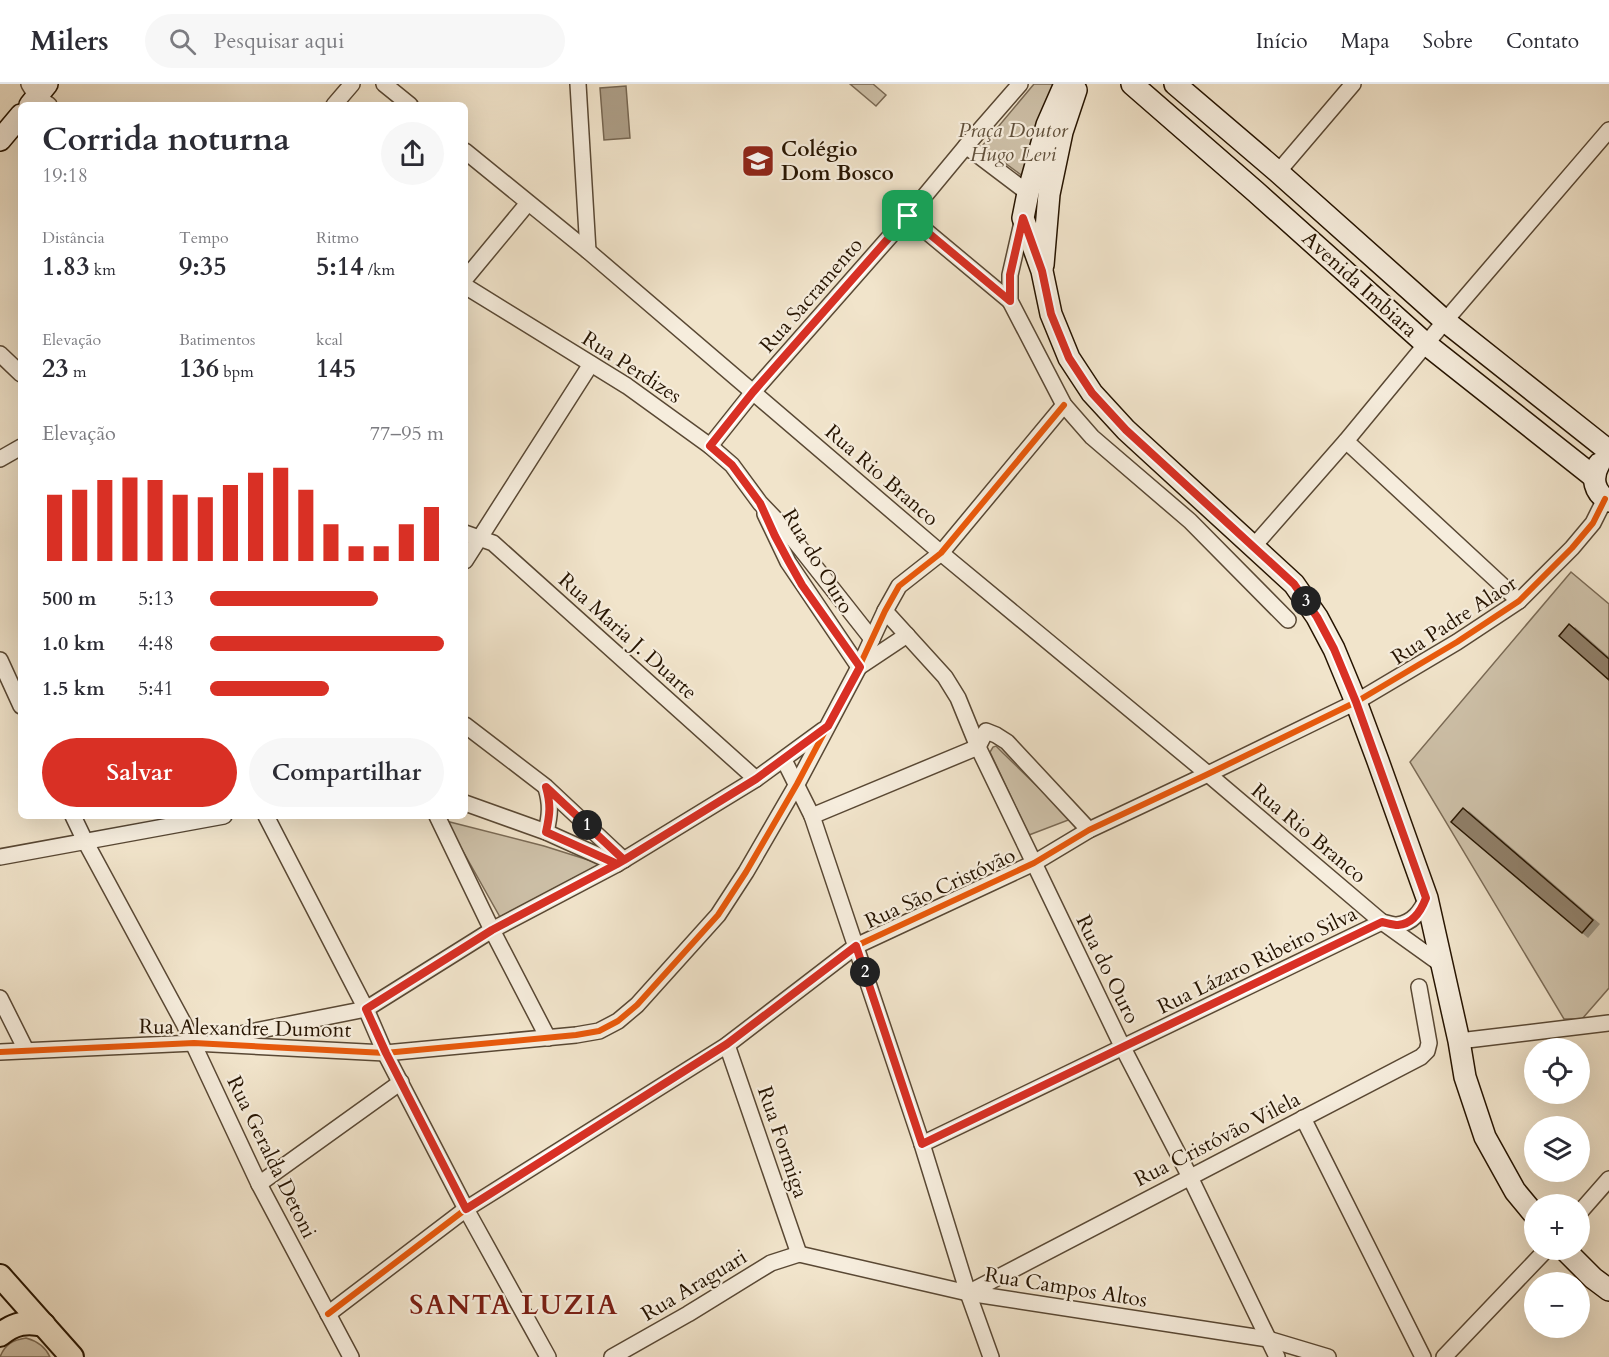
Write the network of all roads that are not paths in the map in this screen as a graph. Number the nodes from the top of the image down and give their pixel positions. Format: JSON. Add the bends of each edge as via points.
{"nodes":[{"id":1,"x":352,"y":84,"type":"edge"},
{"id":2,"x":384,"y":84,"type":"edge"},
{"id":3,"x":578,"y":84,"type":"edge"},
{"id":4,"x":1065,"y":84,"type":"edge"},
{"id":5,"x":1078,"y":84,"type":"edge"},
{"id":6,"x":1132,"y":84,"type":"edge"},
{"id":7,"x":1174,"y":84,"type":"edge"},
{"id":8,"x":1353,"y":84,"type":"edge"},
{"id":9,"x":1020,"y":86,"type":"edge"},
{"id":10,"x":337,"y":102,"type":"edge"},
{"id":11,"x":406,"y":102,"type":"edge"},
{"id":12,"x":18,"y":119,"type":"edge"},
{"id":13,"x":1054,"y":129,"type":"junction"},
{"id":14,"x":1609,"y":130,"type":"edge"},
{"id":15,"x":0,"y":140,"type":"edge"},
{"id":16,"x":966,"y":146,"type":"junction"},
{"id":17,"x":468,"y":153,"type":"edge"},
{"id":18,"x":1278,"y":172,"type":"junction"},
{"id":19,"x":1028,"y":193,"type":"junction"},
{"id":20,"x":528,"y":203,"type":"junction"},
{"id":21,"x":908,"y":216,"type":"junction"},
{"id":22,"x":1023,"y":218,"type":"junction"},
{"id":23,"x":588,"y":250,"type":"junction"},
{"id":24,"x":1042,"y":271,"type":"junction"},
{"id":25,"x":468,"y":275,"type":"edge"},
{"id":26,"x":468,"y":288,"type":"edge"},
{"id":27,"x":1010,"y":301,"type":"junction"},
{"id":28,"x":1445,"y":321,"type":"junction"},
{"id":29,"x":1426,"y":344,"type":"junction"},
{"id":30,"x":0,"y":354,"type":"edge"},
{"id":31,"x":591,"y":364,"type":"junction"},
{"id":32,"x":18,"y":371,"type":"edge"},
{"id":33,"x":753,"y":392,"type":"junction"},
{"id":34,"x":1064,"y":405,"type":"junction"},
{"id":35,"x":1346,"y":441,"type":"junction"},
{"id":36,"x":710,"y":446,"type":"junction"},
{"id":37,"x":18,"y":449,"type":"edge"},
{"id":38,"x":1609,"y":451,"type":"edge"},
{"id":39,"x":1609,"y":456,"type":"edge"},
{"id":40,"x":0,"y":459,"type":"edge"},
{"id":41,"x":1594,"y":477,"type":"junction"},
{"id":42,"x":1607,"y":500,"type":"edge"},
{"id":43,"x":760,"y":503,"type":"junction"},
{"id":44,"x":472,"y":535,"type":"edge"},
{"id":45,"x":1253,"y":548,"type":"junction"},
{"id":46,"x":468,"y":550,"type":"edge"},
{"id":47,"x":941,"y":553,"type":"junction"},
{"id":48,"x":1519,"y":601,"type":"junction"},
{"id":49,"x":885,"y":611,"type":"junction"},
{"id":50,"x":1288,"y":620,"type":"dead end"},
{"id":51,"x":908,"y":635,"type":"junction"},
{"id":52,"x":872,"y":639,"type":"junction"},
{"id":53,"x":0,"y":660,"type":"edge"},
{"id":54,"x":860,"y":667,"type":"junction"},
{"id":55,"x":18,"y":699,"type":"edge"},
{"id":56,"x":1356,"y":702,"type":"junction"},
{"id":57,"x":828,"y":726,"type":"junction"},
{"id":58,"x":468,"y":727,"type":"edge"},
{"id":59,"x":978,"y":747,"type":"junction"},
{"id":60,"x":784,"y":760,"type":"junction"},
{"id":61,"x":1208,"y":774,"type":"junction"},
{"id":62,"x":756,"y":779,"type":"junction"},
{"id":63,"x":797,"y":784,"type":"junction"},
{"id":64,"x":546,"y":787,"type":"junction"},
{"id":65,"x":468,"y":804,"type":"edge"},
{"id":66,"x":812,"y":816,"type":"junction"},
{"id":67,"x":74,"y":819,"type":"edge"},
{"id":68,"x":207,"y":819,"type":"edge"},
{"id":69,"x":268,"y":819,"type":"edge"},
{"id":70,"x":438,"y":819,"type":"edge"},
{"id":71,"x":1089,"y":830,"type":"junction"},
{"id":72,"x":546,"y":832,"type":"junction"},
{"id":73,"x":85,"y":841,"type":"junction"},
{"id":74,"x":0,"y":857,"type":"edge"},
{"id":75,"x":621,"y":862,"type":"junction"},
{"id":76,"x":1034,"y":862,"type":"junction"},
{"id":77,"x":1426,"y":898,"type":"junction"},
{"id":78,"x":1382,"y":922,"type":"junction"},
{"id":79,"x":492,"y":930,"type":"junction"},
{"id":80,"x":856,"y":946,"type":"junction"},
{"id":81,"x":1442,"y":965,"type":"junction"},
{"id":82,"x":1419,"y":987,"type":"dead end"},
{"id":83,"x":0,"y":998,"type":"edge"},
{"id":84,"x":366,"y":1009,"type":"junction"},
{"id":85,"x":1609,"y":1023,"type":"edge"},
{"id":86,"x":548,"y":1038,"type":"junction"},
{"id":87,"x":1459,"y":1041,"type":"junction"},
{"id":88,"x":194,"y":1043,"type":"junction"},
{"id":89,"x":727,"y":1044,"type":"junction"},
{"id":90,"x":1123,"y":1048,"type":"junction"},
{"id":91,"x":26,"y":1050,"type":"junction"},
{"id":92,"x":0,"y":1052,"type":"edge"},
{"id":93,"x":386,"y":1053,"type":"junction"},
{"id":94,"x":401,"y":1082,"type":"junction"},
{"id":95,"x":1304,"y":1118,"type":"junction"},
{"id":96,"x":922,"y":1144,"type":"junction"},
{"id":97,"x":1190,"y":1177,"type":"junction"},
{"id":98,"x":1609,"y":1179,"type":"edge"},
{"id":99,"x":259,"y":1184,"type":"junction"},
{"id":100,"x":1590,"y":1201,"type":"edge"},
{"id":101,"x":1524,"y":1202,"type":"edge"},
{"id":102,"x":466,"y":1209,"type":"junction"},
{"id":103,"x":799,"y":1254,"type":"junction"},
{"id":104,"x":1536,"y":1260,"type":"edge"},
{"id":105,"x":1575,"y":1260,"type":"edge"},
{"id":106,"x":0,"y":1276,"type":"edge"},
{"id":107,"x":1609,"y":1290,"type":"edge"},
{"id":108,"x":968,"y":1293,"type":"junction"},
{"id":109,"x":328,"y":1314,"type":"junction"},
{"id":110,"x":0,"y":1335,"type":"edge"},
{"id":111,"x":1268,"y":1339,"type":"junction"},
{"id":112,"x":58,"y":1345,"type":"edge"},
{"id":113,"x":351,"y":1357,"type":"edge"},
{"id":114,"x":548,"y":1357,"type":"edge"},
{"id":115,"x":612,"y":1357,"type":"edge"},
{"id":116,"x":991,"y":1357,"type":"edge"},
{"id":117,"x":1277,"y":1357,"type":"edge"},
{"id":118,"x":1328,"y":1357,"type":"edge"},
{"id":119,"x":1423,"y":1357,"type":"edge"},
{"id":120,"x":1444,"y":1357,"type":"edge"}],
"edges":[{"from":1,"to":10,"type":"street"},
{"from":2,"to":11,"type":"street"},
{"from":3,"to":23,"type":"street"},
{"from":4,"to":13,"type":"main road"},
{"from":5,"to":13,"type":"main road"},
{"from":6,"to":29,"type":"main road","name":"Avenida Imbiara"},
{"from":7,"to":18,"type":"main road","name":"Avenida Imbiara"},
{"from":8,"to":18,"type":"street"},
{"from":9,"to":16,"type":"street","name":"Rua Sacramento"},
{"from":12,"to":15,"type":"main road"},
{"from":13,"to":19,"type":"main road"},
{"from":13,"to":24,"type":"main road"},
{"from":14,"to":28,"type":"street"},
{"from":16,"to":19,"type":"street"},
{"from":16,"to":21,"type":"street","name":"Rua Sacramento"},
{"from":17,"to":20,"type":"street","name":"Rua Rio Branco"},
{"from":18,"to":28,"type":"main road","name":"Avenida Imbiara"},
{"from":19,"to":22,"type":"main road"},
{"from":20,"to":23,"type":"street","name":"Rua Rio Branco"},
{"from":20,"to":25,"type":"street"},
{"from":21,"to":27,"type":"street"},
{"from":21,"to":33,"type":"street","name":"Rua Sacramento"},
{"from":22,"to":24,"type":"main road"},
{"from":22,"to":27,"type":"street","via":[[1010,275]]},
{"from":23,"to":33,"type":"street","name":"Rua Rio Branco"},
{"from":24,"to":45,"type":"main road","via":[[1051,314],[1065,350],[1092,393],[1126,430]]},
{"from":26,"to":31,"type":"street","name":"Rua Perdizes"},
{"from":27,"to":34,"type":"street"},
{"from":28,"to":29,"type":"street"},
{"from":28,"to":38,"type":"main road","name":"Avenida Imbiara"},
{"from":29,"to":35,"type":"street"},
{"from":29,"to":41,"type":"main road","name":"Avenida Imbiara"},
{"from":30,"to":32,"type":"street"},
{"from":31,"to":36,"type":"street","name":"Rua Perdizes"},
{"from":31,"to":44,"type":"street"},
{"from":33,"to":36,"type":"street","name":"Rua Sacramento"},
{"from":33,"to":47,"type":"street","name":"Rua Rio Branco"},
{"from":34,"to":47,"type":"street","name":"Rua Alexandre Dumont"},
{"from":34,"to":50,"type":"street","via":[[1092,437],[1190,520]]},
{"from":35,"to":45,"type":"street"},
{"from":35,"to":48,"type":"street"},
{"from":36,"to":43,"type":"street","name":"Rua Perdizes","via":[[732,465]]},
{"from":37,"to":40,"type":"street"},
{"from":39,"to":41,"type":"main road","via":[[1600,463]]},
{"from":41,"to":42,"type":"main road","via":[[1595,486]]},
{"from":42,"to":48,"type":"street","name":"Rua Padre Alaor","via":[[1572,548]]},
{"from":43,"to":52,"type":"street","name":"Rua do Ouro"},
{"from":43,"to":54,"type":"street","name":"Rua do Ouro","via":[[802,585]]},
{"from":44,"to":46,"type":"street"},
{"from":44,"to":62,"type":"street","name":"Rua Maria J. Duarte","via":[[493,543]]},
{"from":45,"to":56,"type":"main road","via":[[1294,584],[1317,617]]},
{"from":47,"to":49,"type":"street","name":"Rua Alexandre Dumont","via":[[899,586]]},
{"from":47,"to":61,"type":"street","name":"Rua Rio Branco"},
{"from":48,"to":56,"type":"street","name":"Rua Padre Alaor"},
{"from":49,"to":51,"type":"street","name":"Rua do Ouro"},
{"from":49,"to":52,"type":"street","name":"Rua Alexandre Dumont"},
{"from":51,"to":54,"type":"street"},
{"from":51,"to":59,"type":"street","name":"Rua do Ouro","via":[[945,677]]},
{"from":52,"to":54,"type":"street","name":"Rua Alexandre Dumont"},
{"from":53,"to":55,"type":"street"},
{"from":54,"to":57,"type":"street","name":"Rua Alexandre Dumont"},
{"from":56,"to":61,"type":"street","name":"Rua São Cristóvão"},
{"from":56,"to":77,"type":"main road"},
{"from":57,"to":60,"type":"street"},
{"from":57,"to":63,"type":"street","name":"Rua Alexandre Dumont"},
{"from":58,"to":64,"type":"street"},
{"from":59,"to":66,"type":"street"},
{"from":59,"to":71,"type":"street","via":[[986,731],[1007,742]]},
{"from":59,"to":76,"type":"street","name":"Rua do Ouro"},
{"from":60,"to":62,"type":"street"},
{"from":60,"to":63,"type":"street"},
{"from":61,"to":71,"type":"street","name":"Rua São Cristóvão"},
{"from":61,"to":78,"type":"street","name":"Rua Rio Branco"},
{"from":62,"to":75,"type":"street"},
{"from":63,"to":66,"type":"street"},
{"from":63,"to":86,"type":"street","name":"Rua Alexandre Dumont","via":[[718,915],[637,1005],[599,1031]]},
{"from":64,"to":72,"type":"street","via":[[550,814]]},
{"from":64,"to":75,"type":"street"},
{"from":65,"to":72,"type":"street"},
{"from":66,"to":80,"type":"street"},
{"from":67,"to":73,"type":"street","name":"Rua Geralda Detoni"},
{"from":68,"to":73,"type":"street"},
{"from":69,"to":84,"type":"street"},
{"from":70,"to":79,"type":"street"},
{"from":71,"to":76,"type":"street","name":"Rua São Cristóvão"},
{"from":72,"to":75,"type":"street"},
{"from":73,"to":74,"type":"street"},
{"from":73,"to":88,"type":"street","name":"Rua Geralda Detoni"},
{"from":75,"to":79,"type":"street"},
{"from":76,"to":80,"type":"street","name":"Rua São Cristóvão"},
{"from":76,"to":90,"type":"street","name":"Rua do Ouro"},
{"from":77,"to":78,"type":"street","via":[[1413,919],[1398,925]]},
{"from":77,"to":81,"type":"main road"},
{"from":78,"to":81,"type":"street","name":"Rua Rio Branco"},
{"from":78,"to":90,"type":"street","name":"Rua Lázaro Ribeiro Silva"},
{"from":79,"to":84,"type":"street"},
{"from":79,"to":86,"type":"street"},
{"from":80,"to":89,"type":"street","name":"Rua São Cristóvão"},
{"from":80,"to":96,"type":"street"},
{"from":81,"to":87,"type":"main road"},
{"from":82,"to":95,"type":"street","name":"Rua Cristóvão Vilela","via":[[1429,1042],[1427,1051]]},
{"from":83,"to":91,"type":"street"},
{"from":84,"to":88,"type":"street"},
{"from":84,"to":93,"type":"street"},
{"from":85,"to":87,"type":"street"},
{"from":86,"to":93,"type":"street","name":"Rua Alexandre Dumont"},
{"from":87,"to":101,"type":"main road","via":[[1465,1077],[1485,1137]]},
{"from":88,"to":91,"type":"street","name":"Rua Alexandre Dumont"},
{"from":88,"to":93,"type":"street","name":"Rua Alexandre Dumont"},
{"from":88,"to":99,"type":"street","name":"Rua Geralda Detoni"},
{"from":89,"to":102,"type":"street","name":"Rua São Cristóvão"},
{"from":89,"to":103,"type":"street","name":"Rua Formiga"},
{"from":90,"to":96,"type":"street","name":"Rua Lázaro Ribeiro Silva"},
{"from":90,"to":97,"type":"street","name":"Rua do Ouro"},
{"from":91,"to":92,"type":"street","name":"Rua Alexandre Dumont"},
{"from":93,"to":94,"type":"street"},
{"from":94,"to":99,"type":"street"},
{"from":94,"to":102,"type":"street"},
{"from":95,"to":97,"type":"street","name":"Rua Cristóvão Vilela"},
{"from":95,"to":119,"type":"street"},
{"from":96,"to":108,"type":"street"},
{"from":97,"to":108,"type":"street","name":"Rua Cristóvão Vilela"},
{"from":97,"to":111,"type":"street","name":"Rua do Ouro"},
{"from":98,"to":100,"type":"street"},
{"from":99,"to":109,"type":"street","name":"Rua Geralda Detoni"},
{"from":102,"to":109,"type":"street","name":"Rua São Cristóvão"},
{"from":102,"to":114,"type":"street"},
{"from":103,"to":108,"type":"street","name":"Rua Campos Altos"},
{"from":103,"to":115,"type":"street","name":"Rua Araguari","via":[[771,1263]]},
{"from":104,"to":120,"type":"street"},
{"from":105,"to":107,"type":"main road"},
{"from":106,"to":112,"type":"main road"},
{"from":108,"to":111,"type":"street","name":"Rua Campos Altos"},
{"from":108,"to":116,"type":"street"},
{"from":109,"to":113,"type":"street","name":"Rua Geralda Detoni"},
{"from":110,"to":112,"type":"main road","via":[[21,1323],[33,1323]]},
{"from":111,"to":117,"type":"street","name":"Rua do Ouro"},
{"from":111,"to":118,"type":"street","name":"Rua Campos Altos"}]}
